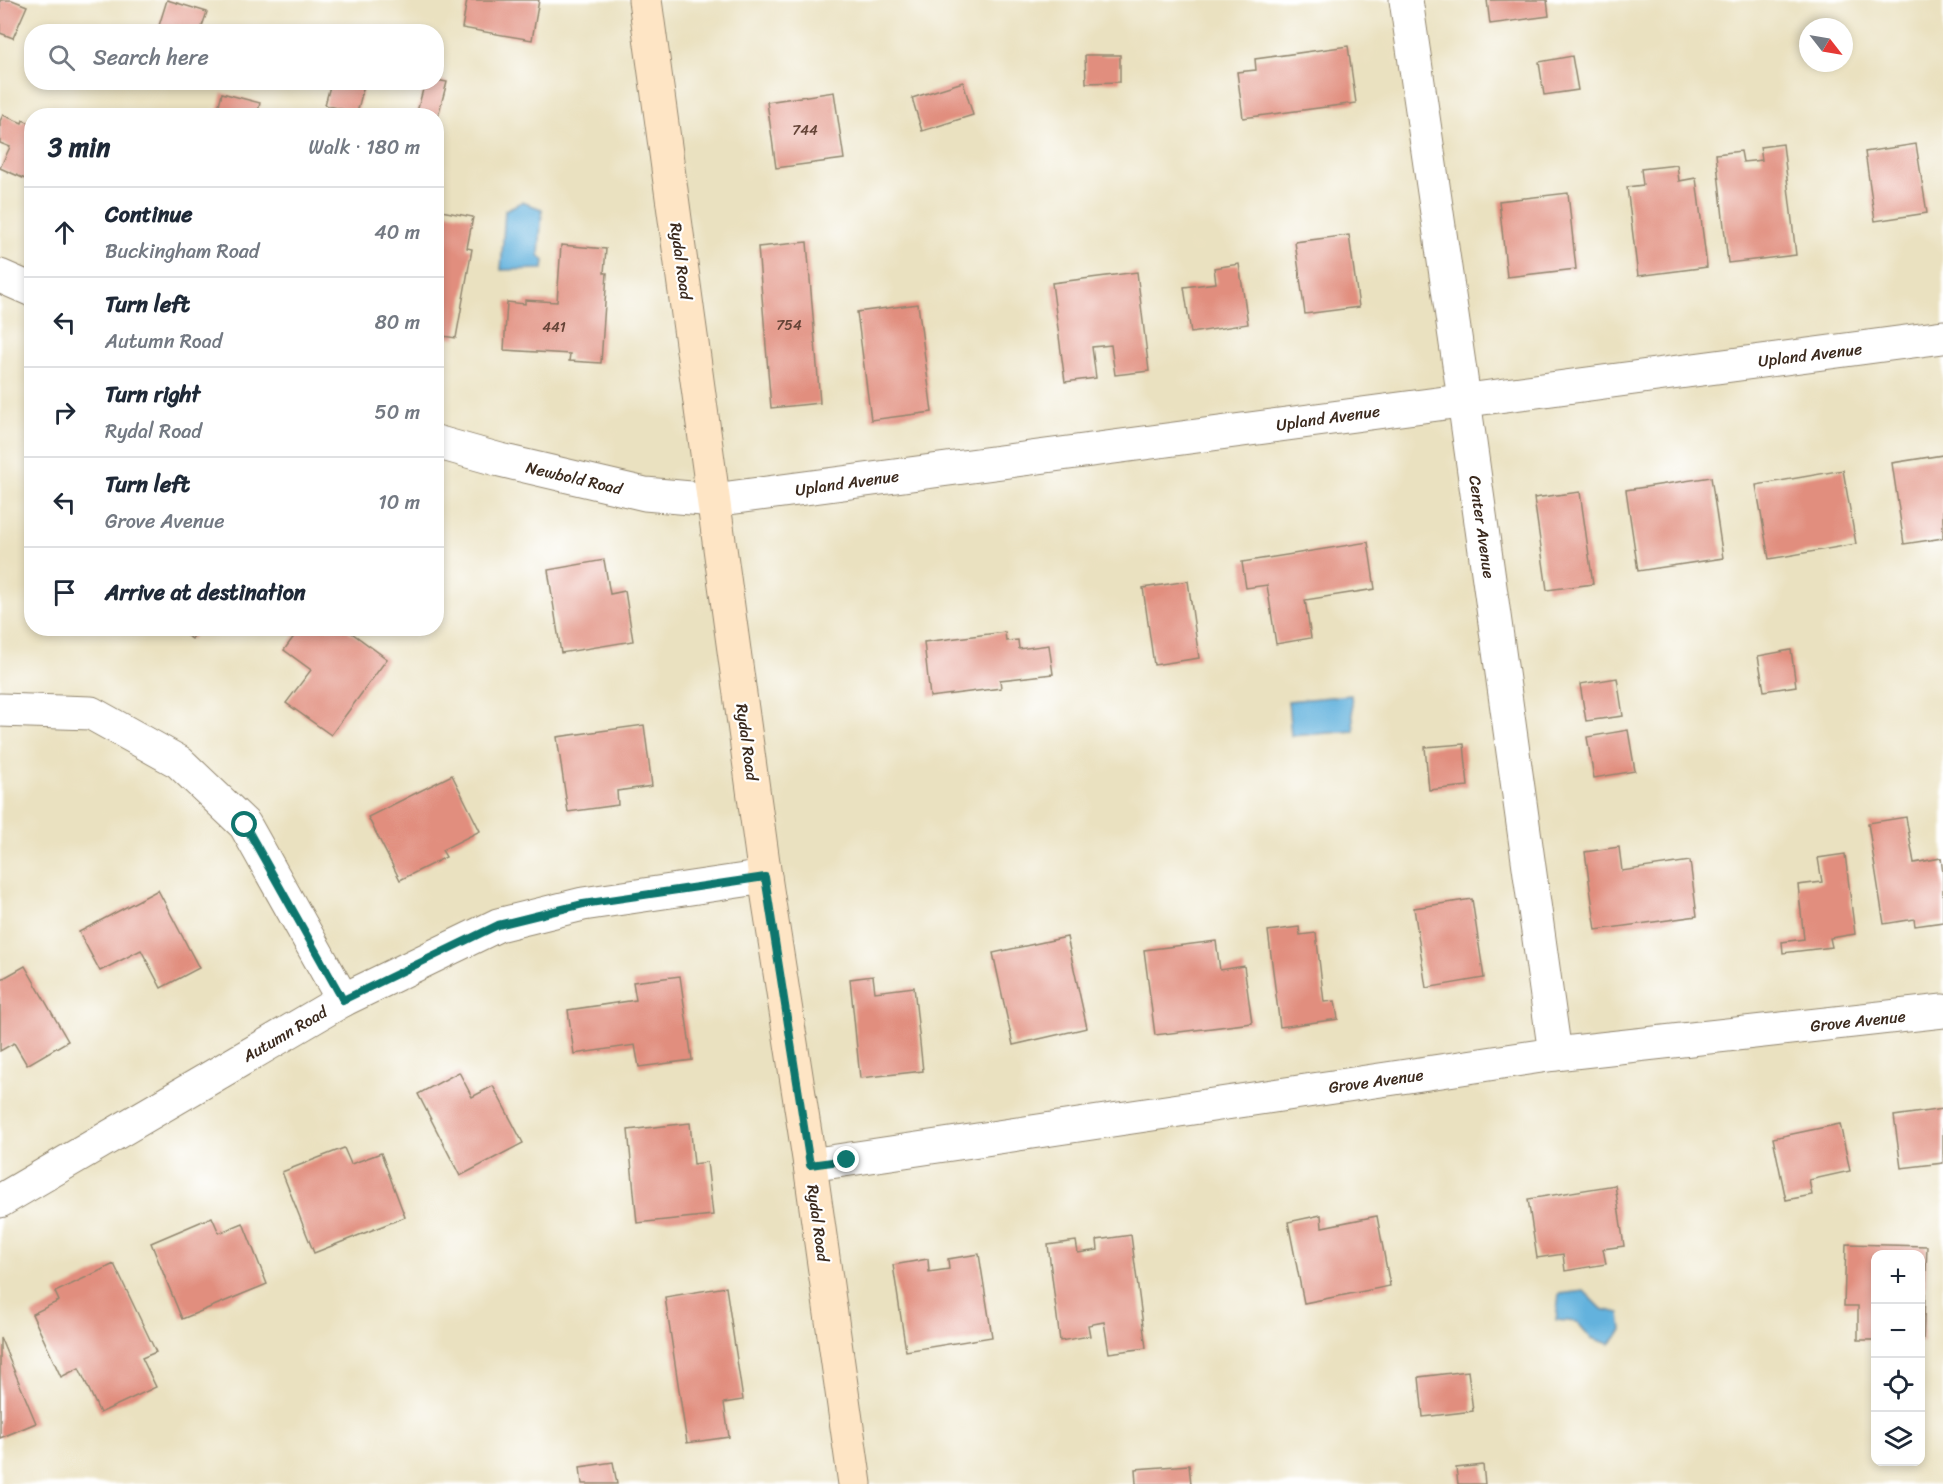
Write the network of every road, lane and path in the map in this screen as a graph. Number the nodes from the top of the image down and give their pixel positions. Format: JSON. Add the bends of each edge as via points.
{"nodes":[{"id":1,"x":645,"y":0,"type":"edge"},
{"id":2,"x":1406,"y":0,"type":"edge"},
{"id":3,"x":0,"y":276,"type":"edge"},
{"id":4,"x":24,"y":286,"type":"edge"},
{"id":5,"x":1943,"y":337,"type":"edge"},
{"id":6,"x":1463,"y":400,"type":"junction"},
{"id":7,"x":444,"y":444,"type":"edge"},
{"id":8,"x":714,"y":500,"type":"junction"},
{"id":9,"x":0,"y":710,"type":"edge"},
{"id":10,"x":765,"y":877,"type":"junction"},
{"id":11,"x":343,"y":1000,"type":"junction"},
{"id":12,"x":1943,"y":1011,"type":"edge"},
{"id":13,"x":1555,"y":1054,"type":"junction"},
{"id":14,"x":810,"y":1165,"type":"junction"},
{"id":15,"x":0,"y":1201,"type":"edge"},
{"id":16,"x":855,"y":1484,"type":"edge"}],
"edges":[{"from":1,"to":8,"type":"street","name":"Rydal Road"},
{"from":2,"to":6,"type":"street","name":"Center Avenue"},
{"from":3,"to":4,"type":"street"},
{"from":5,"to":6,"type":"street","name":"Upland Avenue"},
{"from":6,"to":8,"type":"street","name":"Upland Avenue"},
{"from":6,"to":13,"type":"street","name":"Center Avenue"},
{"from":7,"to":8,"type":"street","name":"Newbold Road","via":[[645,494]]},
{"from":8,"to":10,"type":"street","name":"Rydal Road"},
{"from":9,"to":11,"type":"street","via":[[91,713],[179,762],[245,825]]},
{"from":10,"to":11,"type":"street","name":"Autumn Road","via":[[583,904],[498,925]]},
{"from":10,"to":14,"type":"street","name":"Rydal Road"},
{"from":11,"to":15,"type":"street","name":"Autumn Road"},
{"from":12,"to":13,"type":"street","name":"Grove Avenue"},
{"from":13,"to":14,"type":"street","name":"Grove Avenue"},
{"from":14,"to":16,"type":"street","name":"Rydal Road"}]}
